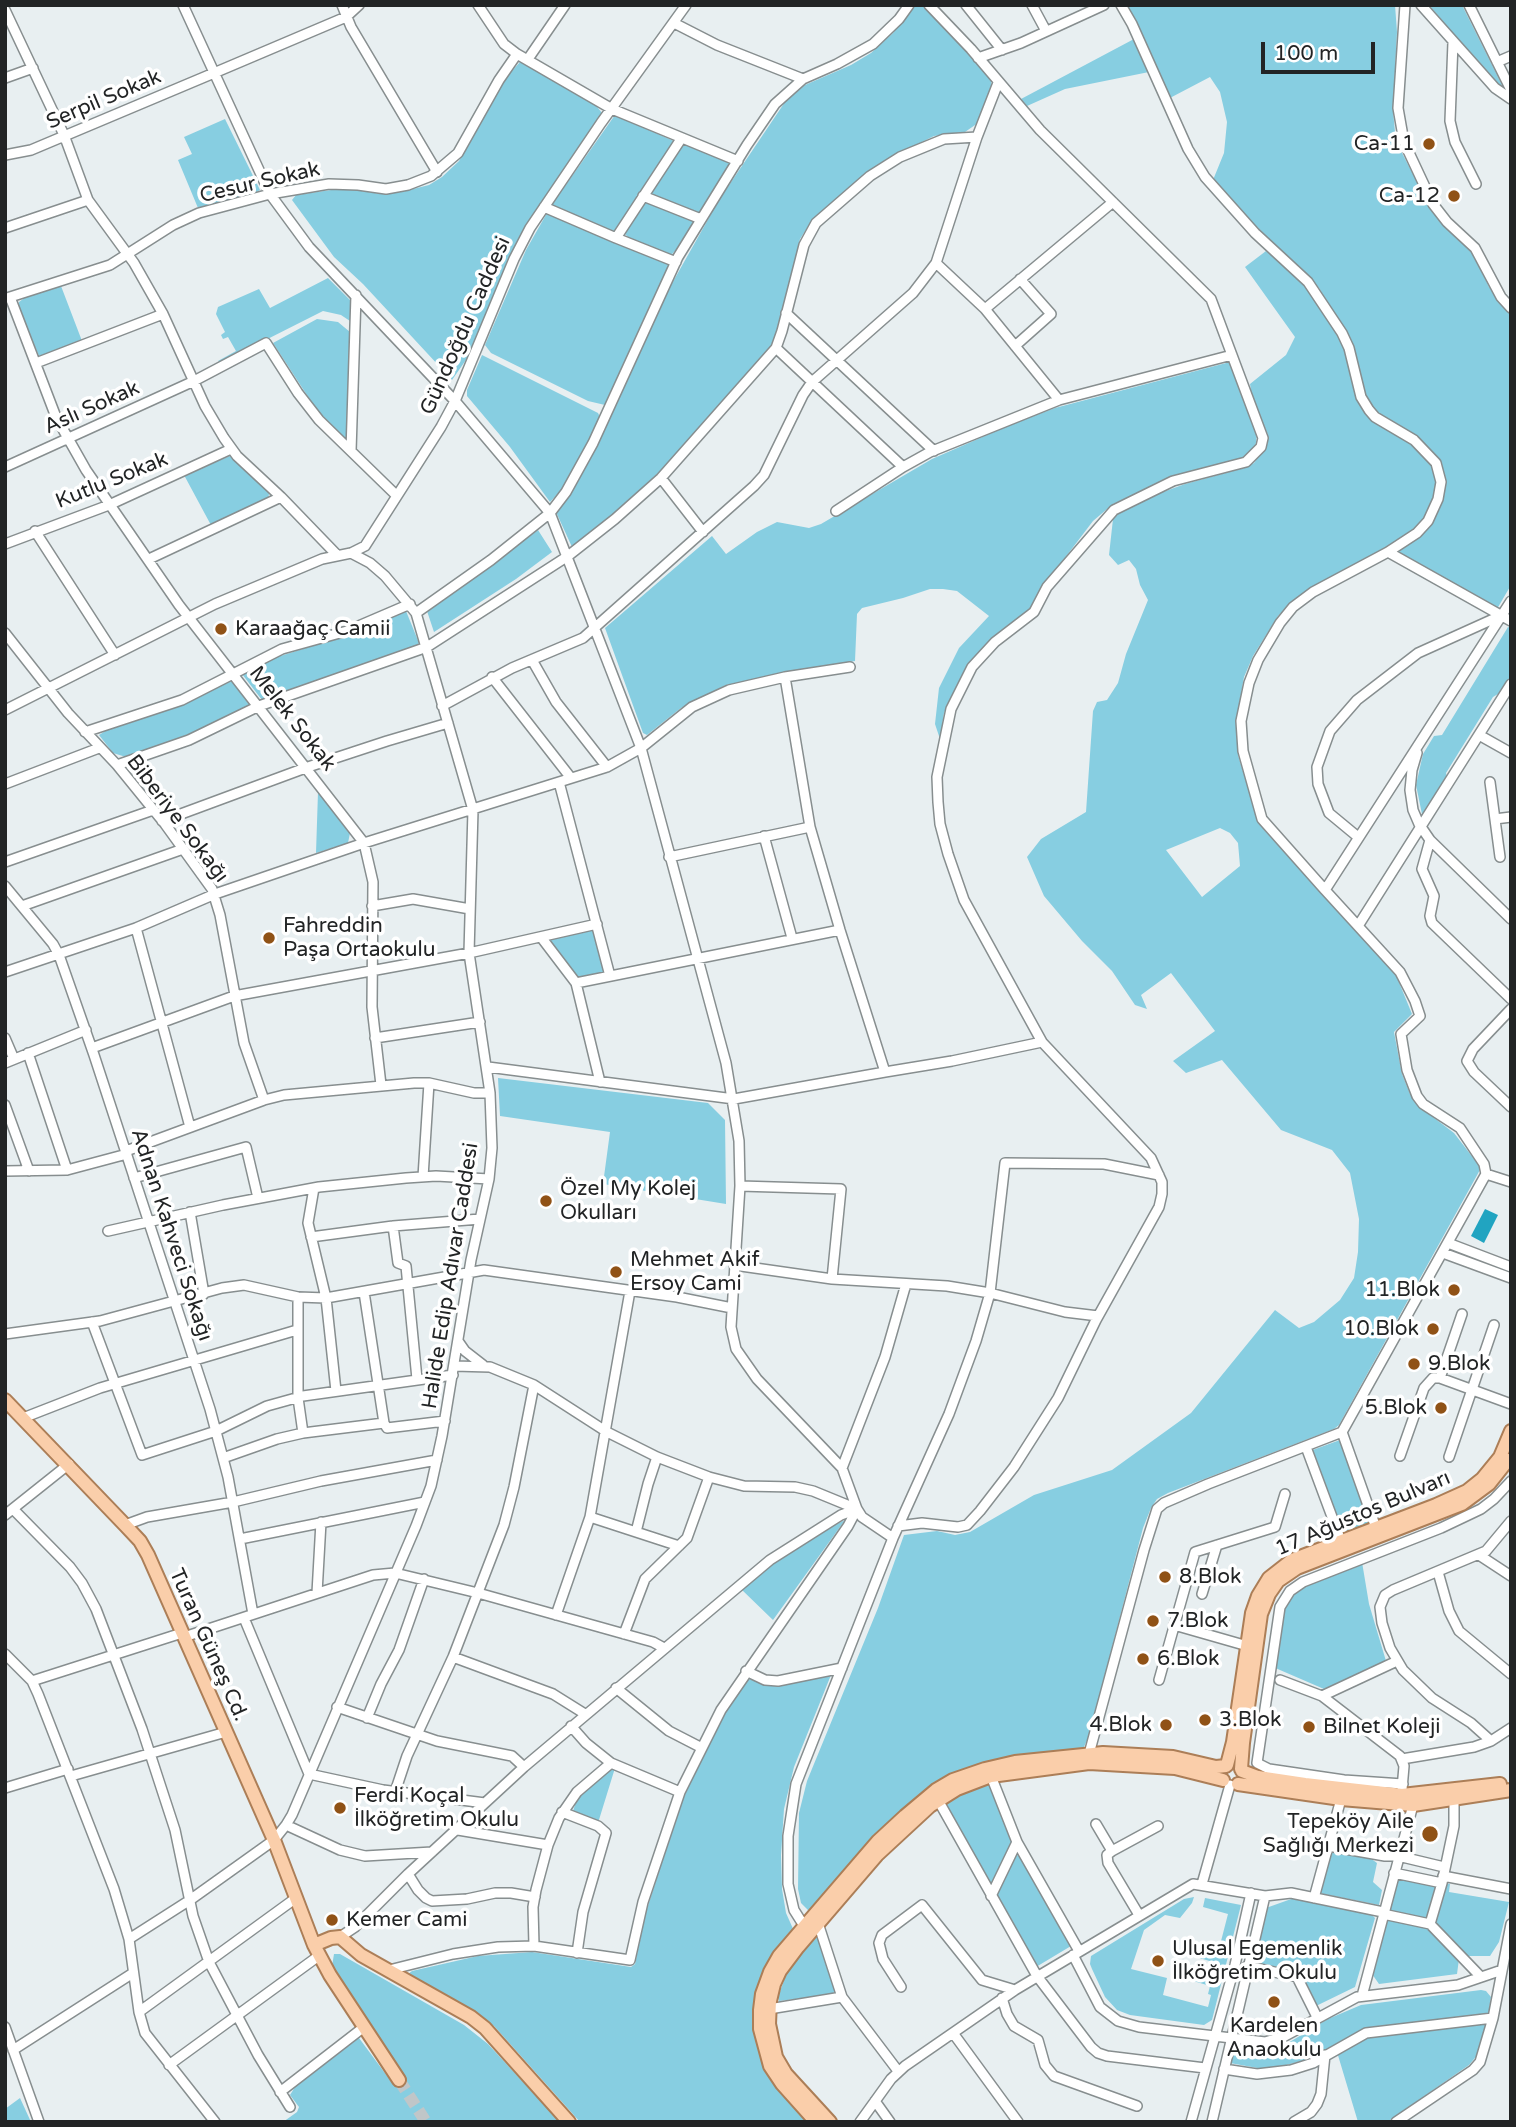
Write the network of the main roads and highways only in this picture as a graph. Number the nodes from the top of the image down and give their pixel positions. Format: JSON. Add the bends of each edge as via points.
{"nodes":[{"id":1,"x":5,"y":1399,"type":"edge"},
{"id":2,"x":1511,"y":1431,"type":"edge"},
{"id":3,"x":1511,"y":1455,"type":"edge"},
{"id":4,"x":1252,"y":1647,"type":"junction"},
{"id":5,"x":1226,"y":1765,"type":"junction"},
{"id":6,"x":1236,"y":1776,"type":"junction"},
{"id":7,"x":1511,"y":1783,"type":"edge"},
{"id":8,"x":1511,"y":1790,"type":"edge"},
{"id":9,"x":811,"y":1927,"type":"junction"},
{"id":10,"x":317,"y":1950,"type":"junction"},
{"id":11,"x":399,"y":2080,"type":"tunnel mouth"},
{"id":12,"x":569,"y":2122,"type":"edge"},
{"id":13,"x":816,"y":2122,"type":"edge"},
{"id":14,"x":830,"y":2122,"type":"edge"}],
"edges":[{"from":1,"to":10,"type":"main road","name":"Turan Güneş Cd.","via":[[140,1541],[148,1555],[274,1840]]},
{"from":2,"to":4,"type":"main road","name":"17 Ağustos Bulvarı","via":[[1500,1457],[1467,1491],[1292,1560],[1269,1578],[1254,1606]]},
{"from":3,"to":4,"type":"main road","name":"17 Ağustos Bulvarı","via":[[1489,1484],[1462,1504],[1291,1571],[1266,1599]]},
{"from":4,"to":5,"type":"main road","name":"17 Ağustos Bulvarı"},
{"from":4,"to":6,"type":"main road","name":"17 Ağustos Bulvarı"},
{"from":5,"to":6,"type":"main road","name":"17 Ağustos Bulvarı","via":[[1222,1771]]},
{"from":5,"to":9,"type":"main road","via":[[1173,1757],[1089,1754],[1000,1765],[968,1774],[941,1787],[886,1833]]},
{"from":6,"to":7,"type":"main road","via":[[1402,1789]]},
{"from":6,"to":8,"type":"main road","via":[[1341,1799],[1413,1805]]},
{"from":6,"to":9,"type":"main road","via":[[1097,1762],[991,1776],[938,1800],[886,1846]]},
{"from":9,"to":13,"type":"main road","via":[[779,1956],[770,1972],[760,2018],[770,2066]]},
{"from":9,"to":14,"type":"main road","via":[[780,1970],[769,2009],[770,2037],[780,2065]]},
{"from":10,"to":11,"type":"main road","name":"Turan Güneş Cd."},
{"from":10,"to":12,"type":"main road","via":[[331,1938],[340,1937],[361,1955],[471,2017]]}]}
